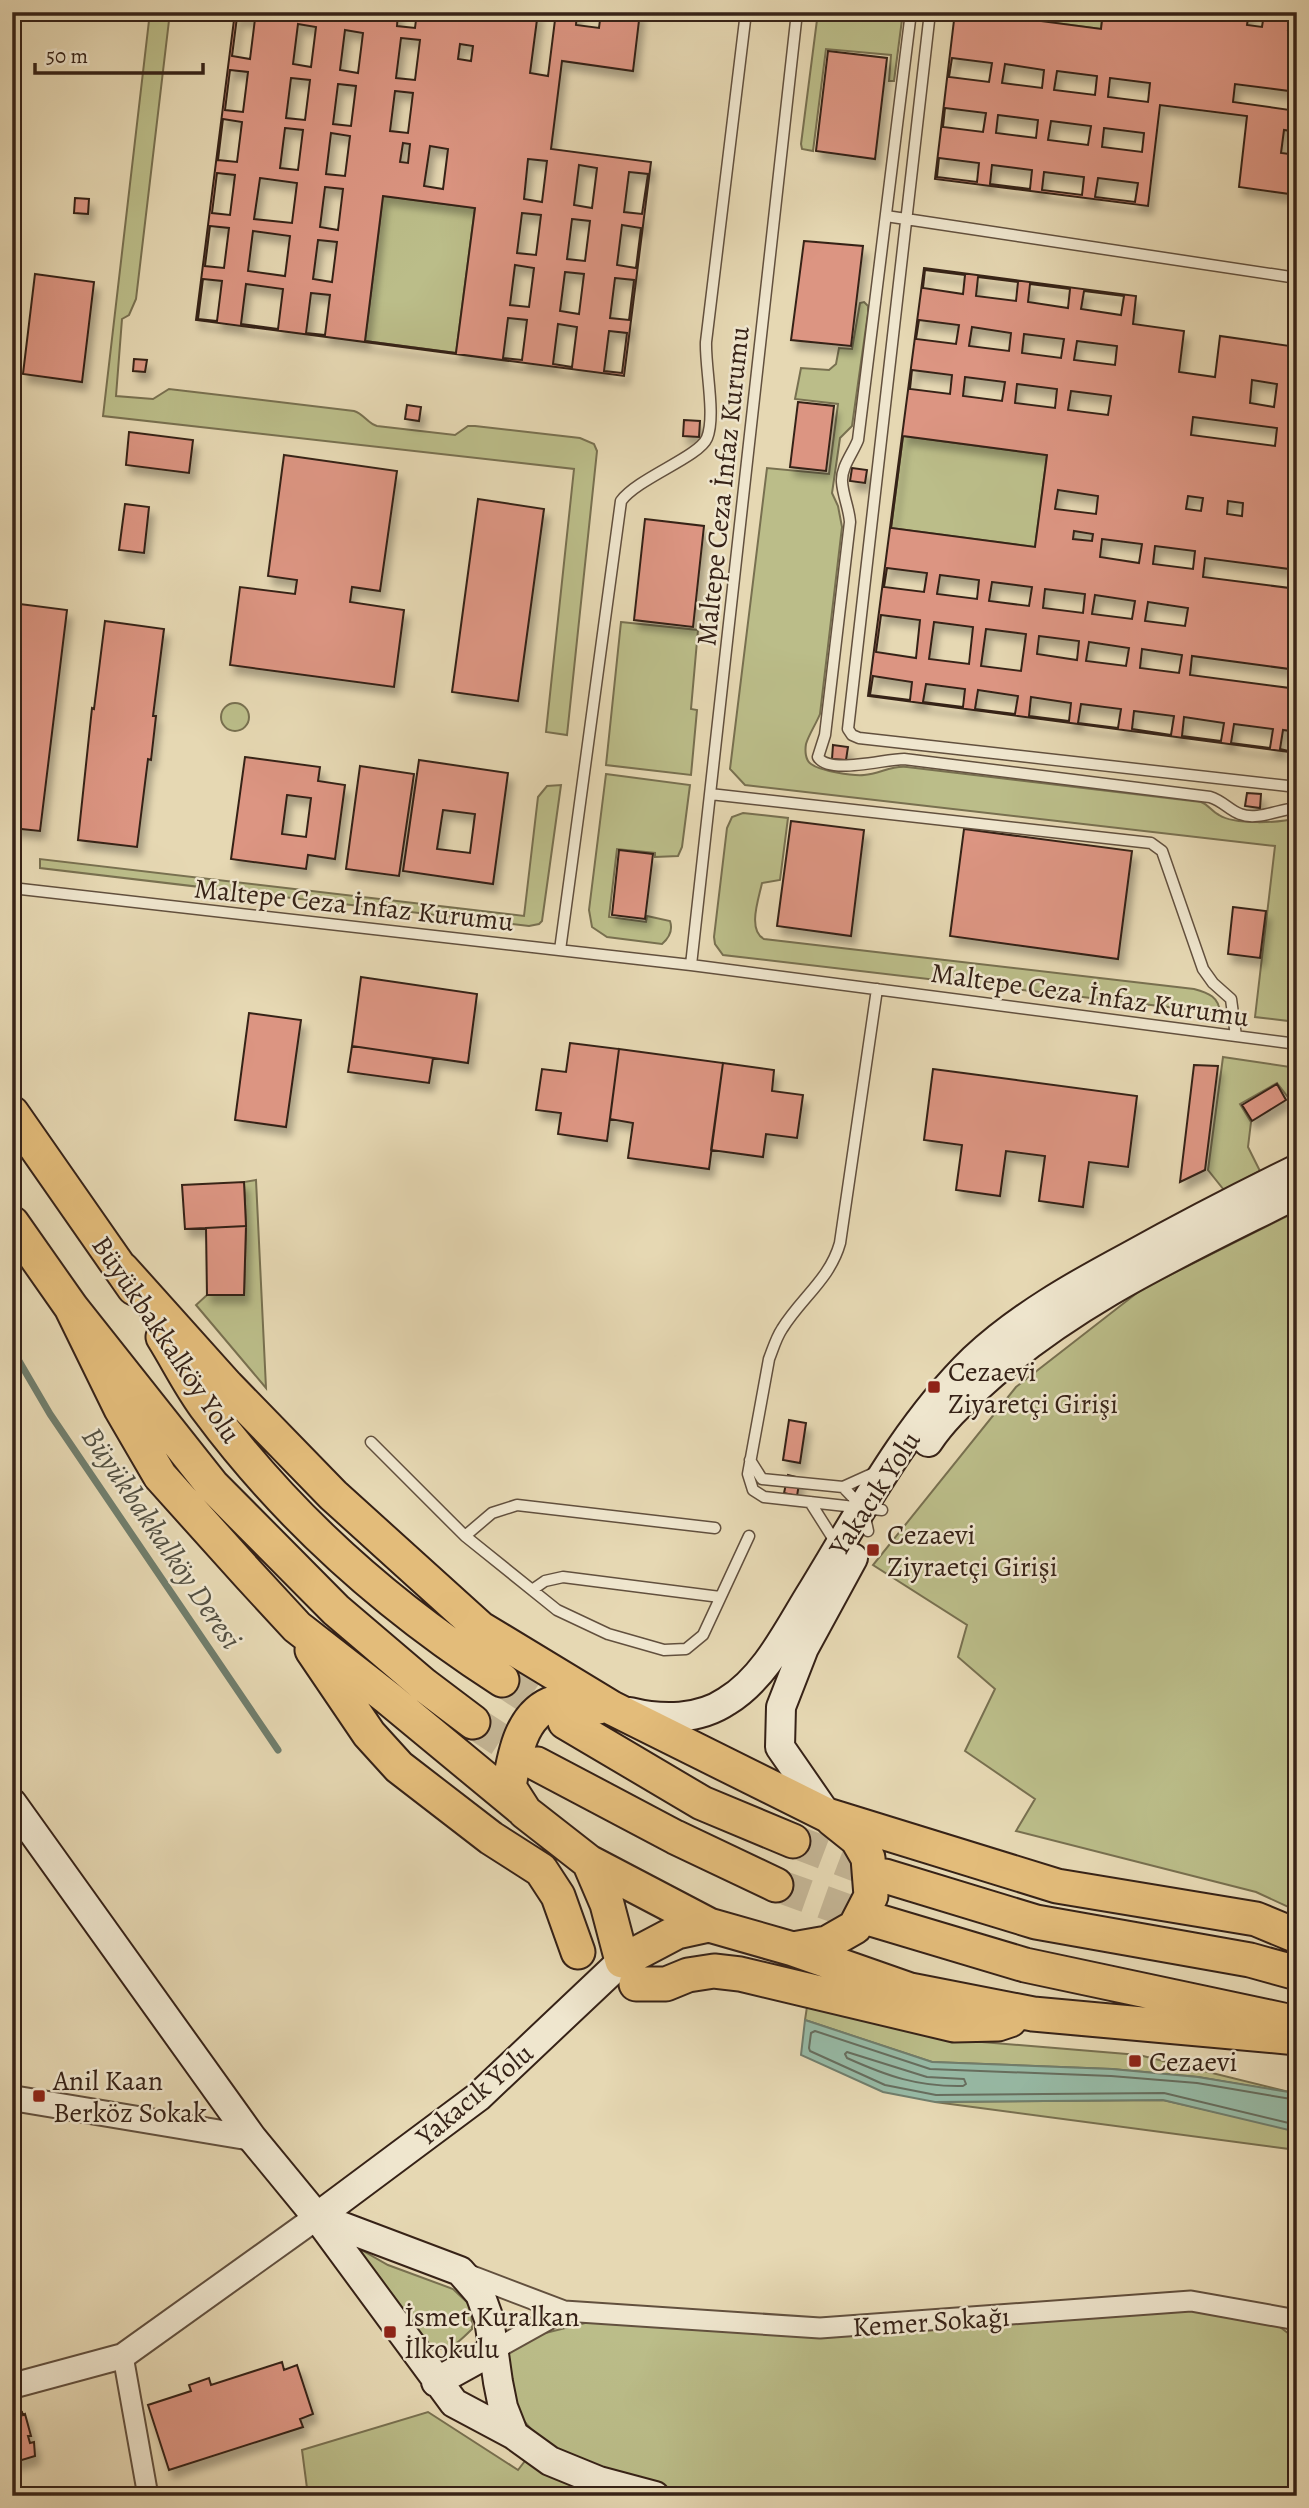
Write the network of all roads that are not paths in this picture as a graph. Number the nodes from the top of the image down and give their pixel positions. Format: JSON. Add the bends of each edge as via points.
{"nodes":[{"id":1,"x":746,"y":12,"type":"edge"},
{"id":2,"x":797,"y":12,"type":"edge"},
{"id":3,"x":911,"y":12,"type":"edge"},
{"id":4,"x":930,"y":12,"type":"edge"},
{"id":5,"x":886,"y":216,"type":"junction"},
{"id":6,"x":905,"y":219,"type":"junction"},
{"id":7,"x":1297,"y":278,"type":"edge"},
{"id":8,"x":1297,"y":787,"type":"edge"},
{"id":9,"x":710,"y":794,"type":"junction"},
{"id":10,"x":1297,"y":807,"type":"edge"},
{"id":11,"x":12,"y":888,"type":"edge"},
{"id":12,"x":560,"y":950,"type":"junction"},
{"id":13,"x":691,"y":965,"type":"junction"},
{"id":14,"x":877,"y":989,"type":"junction"},
{"id":15,"x":1236,"y":1036,"type":"junction"},
{"id":16,"x":1297,"y":1044,"type":"edge"},
{"id":17,"x":12,"y":1113,"type":"edge"},
{"id":18,"x":1297,"y":1169,"type":"edge"},
{"id":19,"x":1297,"y":1194,"type":"edge"},
{"id":20,"x":12,"y":1223,"type":"edge"},
{"id":21,"x":122,"y":1269,"type":"junction"},
{"id":22,"x":71,"y":1307,"type":"junction"},
{"id":23,"x":371,"y":1442,"type":"dead end"},
{"id":24,"x":750,"y":1460,"type":"junction"},
{"id":25,"x":890,"y":1466,"type":"junction"},
{"id":26,"x":843,"y":1487,"type":"junction"},
{"id":27,"x":810,"y":1502,"type":"junction"},
{"id":28,"x":871,"y":1516,"type":"junction"},
{"id":29,"x":715,"y":1528,"type":"dead end"},
{"id":30,"x":465,"y":1536,"type":"junction"},
{"id":31,"x":748,"y":1536,"type":"dead end"},
{"id":32,"x":839,"y":1548,"type":"junction"},
{"id":33,"x":532,"y":1590,"type":"junction"},
{"id":34,"x":720,"y":1597,"type":"junction"},
{"id":35,"x":297,"y":1627,"type":"junction"},
{"id":36,"x":502,"y":1680,"type":"tunnel mouth"},
{"id":37,"x":612,"y":1708,"type":"junction"},
{"id":38,"x":473,"y":1722,"type":"tunnel mouth"},
{"id":39,"x":565,"y":1722,"type":"tunnel mouth"},
{"id":40,"x":537,"y":1764,"type":"tunnel mouth"},
{"id":41,"x":12,"y":1802,"type":"edge"},
{"id":42,"x":525,"y":1812,"type":"junction"},
{"id":43,"x":827,"y":1815,"type":"junction"},
{"id":44,"x":793,"y":1841,"type":"tunnel mouth"},
{"id":45,"x":589,"y":1862,"type":"junction"},
{"id":46,"x":885,"y":1876,"type":"tunnel mouth"},
{"id":47,"x":776,"y":1885,"type":"tunnel mouth"},
{"id":48,"x":872,"y":1919,"type":"tunnel mouth"},
{"id":49,"x":709,"y":1925,"type":"junction"},
{"id":50,"x":1297,"y":1936,"type":"edge"},
{"id":51,"x":793,"y":1949,"type":"junction"},
{"id":52,"x":578,"y":1952,"type":"dead end"},
{"id":53,"x":629,"y":1973,"type":"junction"},
{"id":54,"x":1297,"y":1973,"type":"edge"},
{"id":55,"x":1033,"y":2014,"type":"junction"},
{"id":56,"x":1297,"y":2023,"type":"edge"},
{"id":57,"x":1297,"y":2038,"type":"edge"},
{"id":58,"x":12,"y":2098,"type":"edge"},
{"id":59,"x":252,"y":2138,"type":"junction"},
{"id":60,"x":317,"y":2217,"type":"junction"},
{"id":61,"x":460,"y":2271,"type":"junction"},
{"id":62,"x":564,"y":2311,"type":"junction"},
{"id":63,"x":1297,"y":2319,"type":"edge"},
{"id":64,"x":494,"y":2350,"type":"junction"},
{"id":65,"x":123,"y":2356,"type":"junction"},
{"id":66,"x":436,"y":2382,"type":"junction"},
{"id":67,"x":12,"y":2386,"type":"edge"},
{"id":68,"x":514,"y":2435,"type":"junction"},
{"id":69,"x":148,"y":2496,"type":"edge"},
{"id":70,"x":655,"y":2496,"type":"edge"}],
"edges":[{"from":1,"to":12,"type":"lane","via":[[706,342],[707,438],[621,501]]},
{"from":2,"to":9,"type":"lane","name":"Maltepe Ceza İnfaz Kurumu"},
{"from":3,"to":5,"type":"lane"},
{"from":4,"to":6,"type":"lane"},
{"from":5,"to":6,"type":"lane"},
{"from":5,"to":10,"type":"lane","via":[[858,440],[843,473],[850,522],[825,735],[818,757],[821,762],[847,766],[904,759],[1196,795],[1221,800],[1242,816]]},
{"from":6,"to":7,"type":"lane"},
{"from":6,"to":8,"type":"lane","via":[[848,723],[852,735]]},
{"from":9,"to":13,"type":"lane","name":"Maltepe Ceza İnfaz Kurumu"},
{"from":9,"to":15,"type":"lane","via":[[1151,843],[1162,851],[1203,969],[1231,999]]},
{"from":11,"to":12,"type":"lane","name":"Maltepe Ceza İnfaz Kurumu"},
{"from":12,"to":13,"type":"lane","name":"Maltepe Ceza İnfaz Kurumu"},
{"from":13,"to":14,"type":"lane","name":"Maltepe Ceza İnfaz Kurumu"},
{"from":14,"to":15,"type":"lane","name":"Maltepe Ceza İnfaz Kurumu"},
{"from":14,"to":24,"type":"lane","via":[[836,1259],[775,1342]]},
{"from":15,"to":16,"type":"lane","name":"Maltepe Ceza İnfaz Kurumu"},
{"from":17,"to":21,"type":"highway","name":"Büyükbakkalköy Yolu"},
{"from":18,"to":25,"type":"main road","name":"Yakacık Yolu","via":[[1054,1298],[1007,1332],[975,1358],[934,1403]]},
{"from":19,"to":28,"type":"main road","name":"Yakacık Yolu","via":[[1095,1298],[1027,1347],[938,1425]]},
{"from":20,"to":22,"type":"highway","name":"Büyükbakkalköy Yolu"},
{"from":21,"to":36,"type":"highway","name":"Büyükbakkalköy Yolu","via":[[207,1409],[280,1498],[349,1566],[440,1640]]},
{"from":21,"to":37,"type":"highway","via":[[333,1495],[480,1628]]},
{"from":22,"to":35,"type":"highway","via":[[160,1476]]},
{"from":22,"to":38,"type":"highway","name":"Büyükbakkalköy Yolu","via":[[212,1485],[336,1609]]},
{"from":23,"to":30,"type":"lane"},
{"from":24,"to":26,"type":"lane","via":[[762,1479]]},
{"from":24,"to":27,"type":"lane","via":[[750,1484],[758,1495]]},
{"from":25,"to":26,"type":"lane"},
{"from":25,"to":28,"type":"main road","name":"Yakacık Yolu"},
{"from":26,"to":28,"type":"lane"},
{"from":27,"to":28,"type":"lane"},
{"from":27,"to":32,"type":"lane"},
{"from":28,"to":32,"type":"main road","name":"Yakacık Yolu"},
{"from":28,"to":43,"type":"main road","name":"Yakacık Yolu","via":[[804,1647],[781,1707],[780,1747]]},
{"from":29,"to":30,"type":"lane","via":[[517,1505],[492,1513]]},
{"from":30,"to":33,"type":"lane"},
{"from":31,"to":34,"type":"lane"},
{"from":32,"to":37,"type":"main road","name":"Yakacık Yolu","via":[[772,1654],[726,1702],[692,1716],[651,1717]]},
{"from":33,"to":34,"type":"lane","via":[[563,1577]]},
{"from":33,"to":34,"type":"lane","via":[[557,1610],[608,1634],[671,1651],[698,1641]]},
{"from":35,"to":42,"type":"highway"},
{"from":35,"to":52,"type":"highway","via":[[369,1734],[399,1767],[541,1870],[558,1896]]},
{"from":37,"to":42,"type":"highway","via":[[558,1701],[532,1715],[514,1758],[509,1787]]},
{"from":37,"to":43,"type":"highway"},
{"from":39,"to":44,"type":"highway","via":[[702,1803]]},
{"from":40,"to":47,"type":"highway"},
{"from":41,"to":59,"type":"main road"},
{"from":42,"to":45,"type":"highway"},
{"from":43,"to":50,"type":"highway","via":[[1057,1886],[1256,1919]]},
{"from":43,"to":51,"type":"highway","via":[[857,1839],[868,1858],[870,1896],[855,1927],[827,1943]]},
{"from":45,"to":49,"type":"highway"},
{"from":45,"to":53,"type":"highway"},
{"from":46,"to":54,"type":"highway","via":[[1036,1923]]},
{"from":48,"to":56,"type":"highway","via":[[1025,1965]]},
{"from":49,"to":51,"type":"highway"},
{"from":49,"to":53,"type":"highway","via":[[677,1932]]},
{"from":51,"to":55,"type":"highway","via":[[910,1990]]},
{"from":53,"to":55,"type":"highway","via":[[666,1984],[688,1975],[740,1974],[954,2025],[998,2024]]},
{"from":53,"to":60,"type":"main road","name":"Yakacık Yolu","via":[[478,2097]]},
{"from":55,"to":57,"type":"highway"},
{"from":58,"to":59,"type":"street"},
{"from":59,"to":60,"type":"main road"},
{"from":60,"to":61,"type":"main road","name":"Kemer Sokağı"},
{"from":60,"to":65,"type":"street"},
{"from":60,"to":66,"type":"main road"},
{"from":61,"to":62,"type":"street","name":"Kemer Sokağı"},
{"from":61,"to":64,"type":"main road","via":[[480,2294]]},
{"from":62,"to":63,"type":"street","name":"Kemer Sokağı","via":[[820,2328],[1191,2301]]},
{"from":62,"to":64,"type":"street"},
{"from":64,"to":66,"type":"main road"},
{"from":64,"to":68,"type":"main road","via":[[503,2407]]},
{"from":65,"to":67,"type":"street"},
{"from":65,"to":69,"type":"street"},
{"from":66,"to":68,"type":"main road","via":[[454,2403]]},
{"from":68,"to":70,"type":"main road","via":[[550,2461],[598,2481]]}]}
